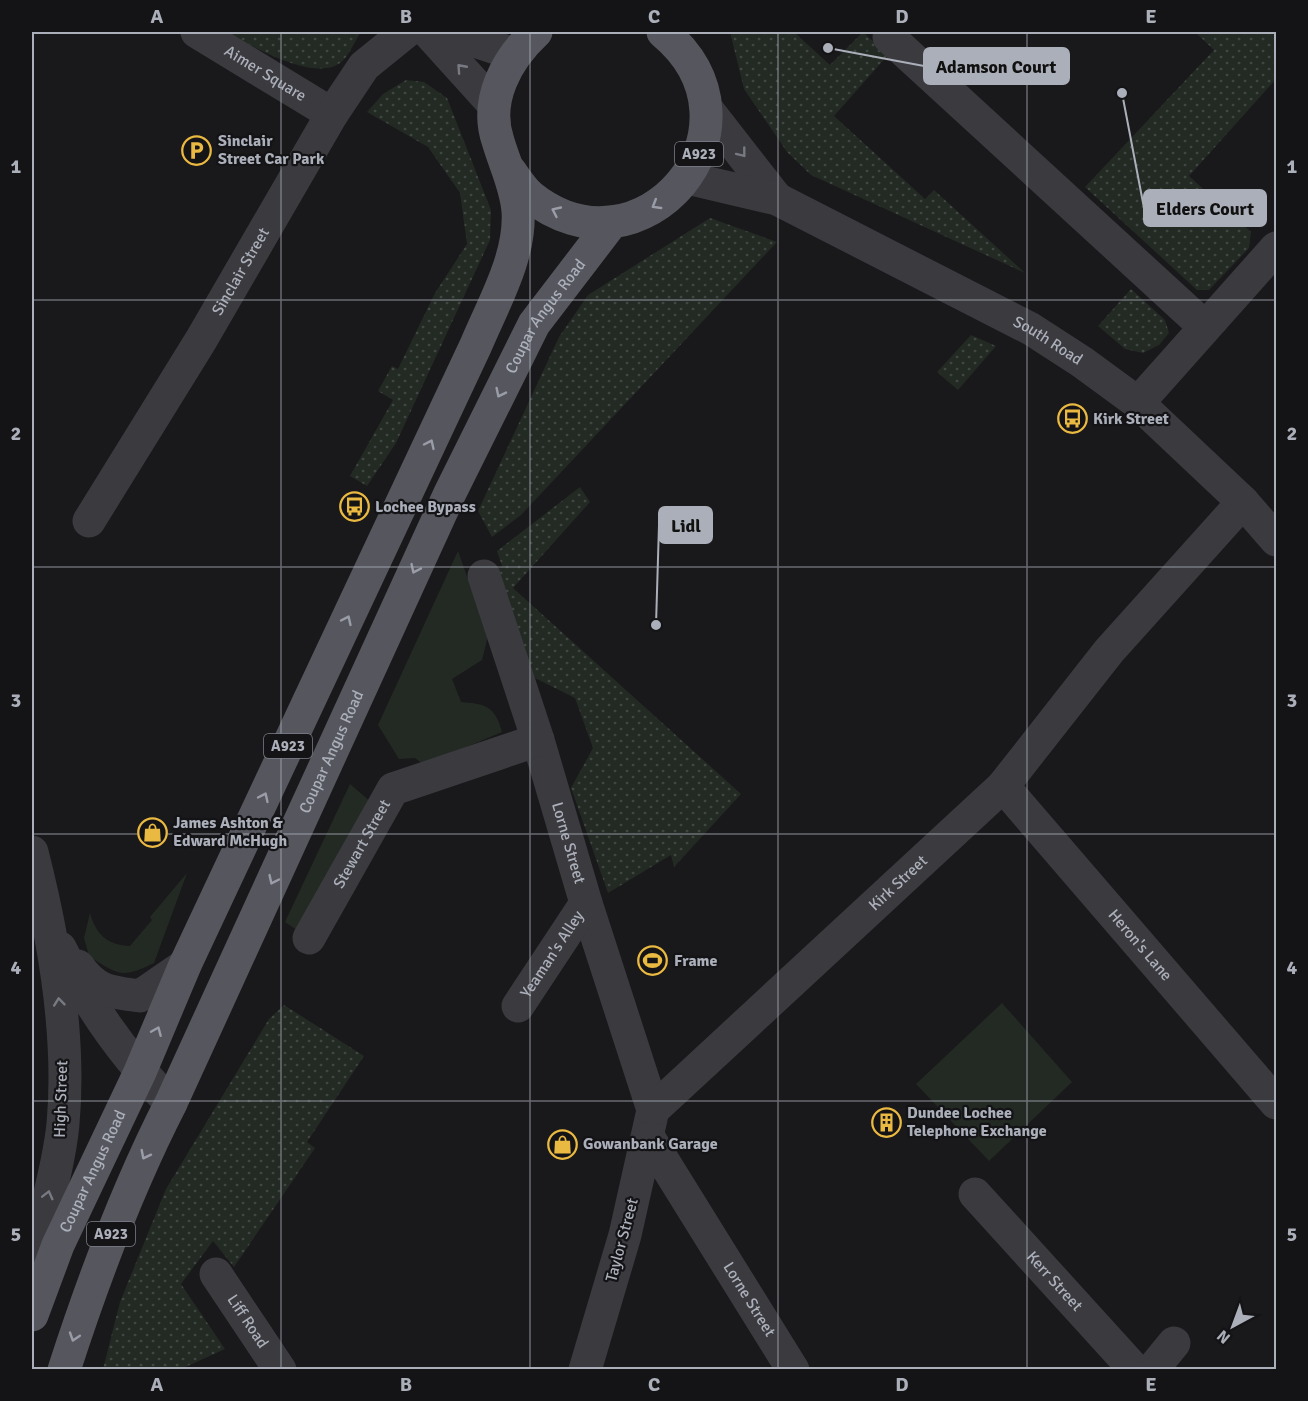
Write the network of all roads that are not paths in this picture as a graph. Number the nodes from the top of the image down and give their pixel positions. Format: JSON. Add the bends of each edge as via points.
{"nodes":[{"id":1,"x":197,"y":32,"type":"edge"},
{"id":2,"x":406,"y":32,"type":"edge"},
{"id":3,"x":428,"y":32,"type":"edge"},
{"id":4,"x":448,"y":32,"type":"edge"},
{"id":5,"x":675,"y":36,"type":"edge"},
{"id":6,"x":889,"y":37,"type":"dead end"},
{"id":7,"x":525,"y":43,"type":"edge"},
{"id":8,"x":495,"y":105,"type":"junction"},
{"id":9,"x":706,"y":108,"type":"junction"},
{"id":10,"x":332,"y":114,"type":"junction"},
{"id":11,"x":510,"y":171,"type":"junction"},
{"id":12,"x":687,"y":178,"type":"junction"},
{"id":13,"x":777,"y":199,"type":"junction"},
{"id":14,"x":612,"y":222,"type":"junction"},
{"id":15,"x":1272,"y":263,"type":"edge"},
{"id":16,"x":1204,"y":327,"type":"junction"},
{"id":17,"x":1138,"y":404,"type":"junction"},
{"id":18,"x":1243,"y":502,"type":"junction"},
{"id":19,"x":89,"y":521,"type":"dead end"},
{"id":20,"x":1276,"y":540,"type":"edge"},
{"id":21,"x":484,"y":576,"type":"dead end"},
{"id":22,"x":538,"y":740,"type":"junction"},
{"id":23,"x":1003,"y":786,"type":"junction"},
{"id":24,"x":32,"y":852,"type":"edge"},
{"id":25,"x":586,"y":903,"type":"junction"},
{"id":26,"x":48,"y":922,"type":"junction"},
{"id":27,"x":309,"y":938,"type":"dead end"},
{"id":28,"x":185,"y":965,"type":"junction"},
{"id":29,"x":518,"y":1006,"type":"dead end"},
{"id":30,"x":140,"y":1072,"type":"junction"},
{"id":31,"x":171,"y":1103,"type":"junction"},
{"id":32,"x":1276,"y":1103,"type":"edge"},
{"id":33,"x":651,"y":1124,"type":"junction"},
{"id":34,"x":975,"y":1194,"type":"dead end"},
{"id":35,"x":32,"y":1273,"type":"edge"},
{"id":36,"x":216,"y":1274,"type":"dead end"},
{"id":37,"x":32,"y":1315,"type":"edge"},
{"id":38,"x":1174,"y":1343,"type":"dead end"},
{"id":39,"x":64,"y":1370,"type":"edge"},
{"id":40,"x":280,"y":1370,"type":"edge"},
{"id":41,"x":585,"y":1370,"type":"edge"},
{"id":42,"x":793,"y":1370,"type":"edge"},
{"id":43,"x":1135,"y":1370,"type":"edge"},
{"id":44,"x":1152,"y":1370,"type":"edge"}],
"edges":[{"from":1,"to":10,"type":"street","name":"Aimer Square"},
{"from":2,"to":10,"type":"street","name":"Sinclair Street","via":[[364,66]]},
{"from":8,"to":3,"type":"street","one_way":true},
{"from":4,"to":7,"type":"street"},
{"from":5,"to":9,"type":"main road","name":"Coupar Angus Road","number":"A923","via":[[699,75]]},
{"from":6,"to":16,"type":"street"},
{"from":7,"to":8,"type":"main road","name":"Coupar Angus Road","number":"A923","via":[[501,78]]},
{"from":8,"to":11,"type":"main road","name":"Coupar Angus Road","number":"A923","via":[[497,139]]},
{"from":9,"to":12,"type":"main road","name":"Coupar Angus Road","number":"A923","via":[[703,145]]},
{"from":9,"to":13,"type":"street","name":"South Road","one_way":true},
{"from":10,"to":19,"type":"street","name":"Sinclair Street","via":[[201,340]]},
{"from":14,"to":11,"type":"main road","name":"Coupar Angus Road","number":"A923","one_way":true,"via":[[582,221],[554,212],[529,195]]},
{"from":28,"to":11,"type":"main road","name":"Coupar Angus Road","number":"A923","one_way":true,"via":[[480,335],[512,256],[518,212]]},
{"from":12,"to":13,"type":"street","name":"South Road"},
{"from":12,"to":14,"type":"main road","name":"Coupar Angus Road","number":"A923","one_way":true,"via":[[667,199],[641,214]]},
{"from":13,"to":17,"type":"street","name":"South Road","via":[[1031,329]]},
{"from":14,"to":31,"type":"main road","name":"Coupar Angus Road","number":"A923","one_way":true,"via":[[534,324],[450,493]]},
{"from":15,"to":16,"type":"street"},
{"from":16,"to":17,"type":"street"},
{"from":17,"to":18,"type":"street","name":"South Road"},
{"from":18,"to":20,"type":"street","name":"South Road"},
{"from":18,"to":23,"type":"street","name":"Kirk Street","via":[[1109,651]]},
{"from":21,"to":22,"type":"street","name":"Lorne Street"},
{"from":22,"to":25,"type":"street","name":"Lorne Street"},
{"from":22,"to":27,"type":"street","name":"Stewart Street","via":[[393,789]]},
{"from":23,"to":32,"type":"street","name":"Heron's Lane"},
{"from":23,"to":33,"type":"street","name":"Kirk Street"},
{"from":24,"to":26,"type":"street","name":"High Street"},
{"from":25,"to":29,"type":"street","name":"Yeaman's Alley"},
{"from":25,"to":33,"type":"street","name":"Lorne Street"},
{"from":26,"to":28,"type":"street","name":"High Street","via":[[87,980],[106,992],[140,996]]},
{"from":26,"to":30,"type":"street","name":"High Street","via":[[82,991]]},
{"from":35,"to":26,"type":"street","name":"High Street","one_way":true,"via":[[63,1125],[62,1033]]},
{"from":30,"to":28,"type":"main road","name":"Coupar Angus Road","number":"A923","one_way":true},
{"from":30,"to":31,"type":"street","name":"High Street"},
{"from":30,"to":37,"type":"main road","name":"Coupar Angus Road","number":"A923","via":[[58,1245]]},
{"from":31,"to":39,"type":"main road","name":"Coupar Angus Road","number":"A923","one_way":true,"via":[[127,1194],[94,1276]]},
{"from":33,"to":41,"type":"street","name":"Taylor Street","via":[[626,1235]]},
{"from":33,"to":42,"type":"street","name":"Lorne Street"},
{"from":34,"to":43,"type":"street","name":"Kerr Street"},
{"from":36,"to":40,"type":"street","name":"Liff Road"},
{"from":38,"to":44,"type":"street"}]}
